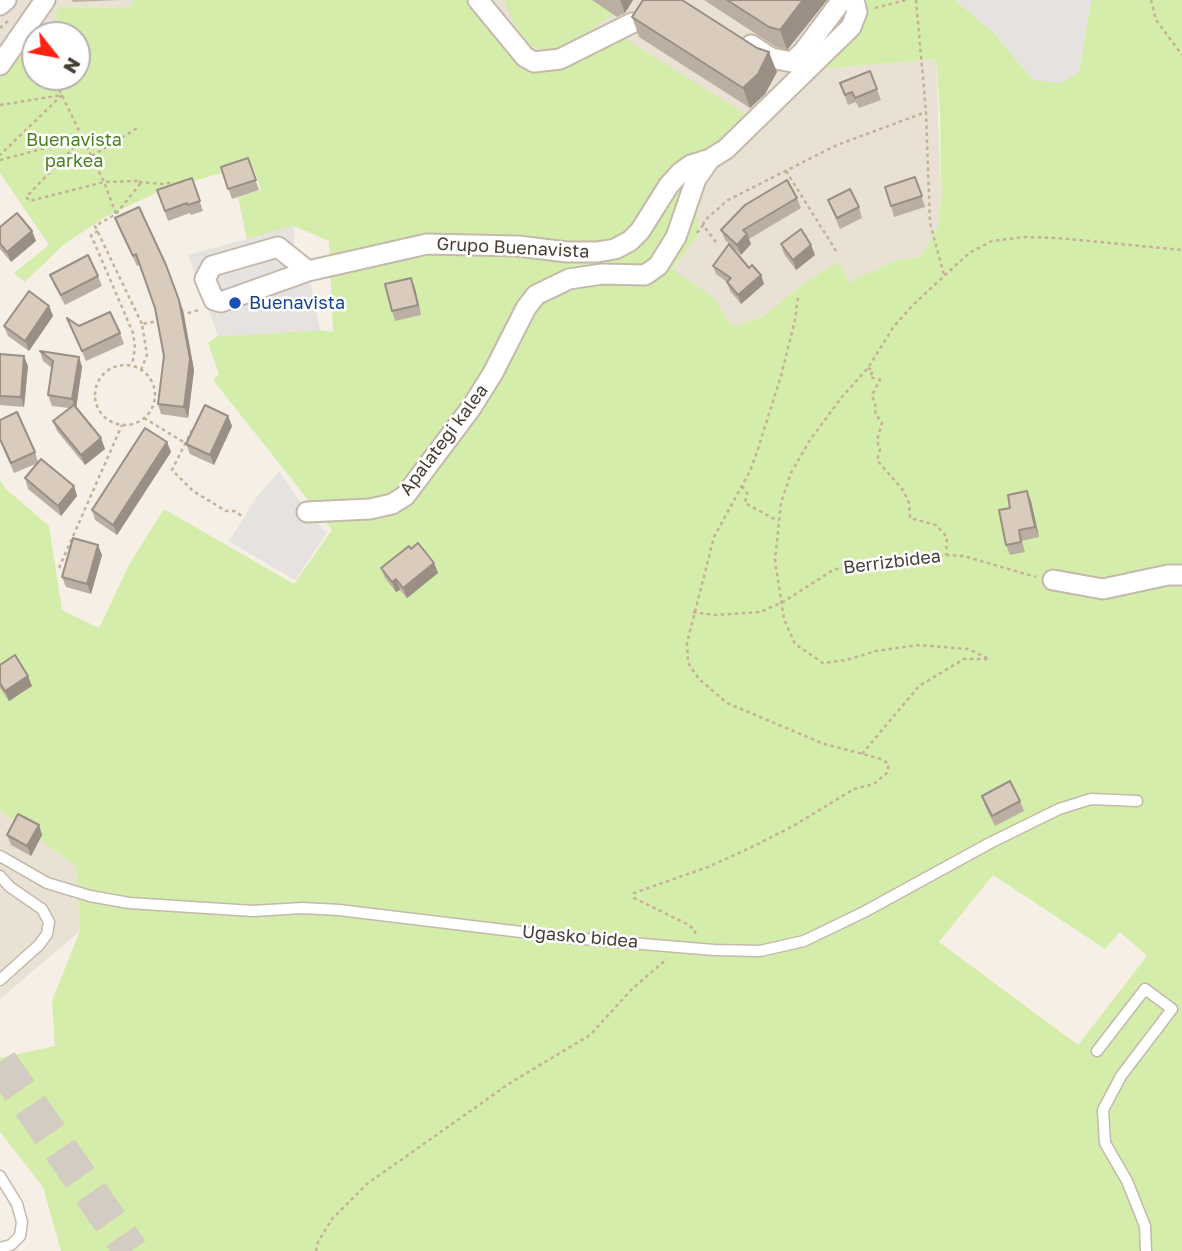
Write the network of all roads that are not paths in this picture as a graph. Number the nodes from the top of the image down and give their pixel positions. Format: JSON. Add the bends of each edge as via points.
{"nodes":[{"id":1,"x":5,"y":0,"type":"edge"},
{"id":2,"x":43,"y":0,"type":"edge"},
{"id":3,"x":478,"y":0,"type":"edge"},
{"id":4,"x":851,"y":4,"type":"edge"},
{"id":5,"x":0,"y":5,"type":"edge"},
{"id":6,"x":632,"y":23,"type":"edge"},
{"id":7,"x":737,"y":36,"type":"edge"},
{"id":8,"x":0,"y":42,"type":"edge"},
{"id":9,"x":1,"y":63,"type":"edge"},
{"id":10,"x":710,"y":159,"type":"junction"},
{"id":11,"x":308,"y":271,"type":"junction"},
{"id":12,"x":307,"y":512,"type":"dead end"},
{"id":13,"x":1182,"y":575,"type":"edge"},
{"id":14,"x":1053,"y":580,"type":"road end"},
{"id":15,"x":1137,"y":801,"type":"dead end"},
{"id":16,"x":0,"y":856,"type":"edge"},
{"id":17,"x":0,"y":876,"type":"edge"},
{"id":18,"x":0,"y":980,"type":"edge"},
{"id":19,"x":1097,"y":1051,"type":"dead end"},
{"id":20,"x":0,"y":1176,"type":"edge"},
{"id":21,"x":0,"y":1248,"type":"edge"},
{"id":22,"x":1146,"y":1251,"type":"edge"}],
"edges":[{"from":1,"to":5,"type":"street"},
{"from":2,"to":8,"type":"street"},
{"from":2,"to":9,"type":"street"},
{"from":3,"to":6,"type":"street","via":[[534,62],[560,59]]},
{"from":4,"to":7,"type":"street","via":[[792,62],[771,58]]},
{"from":4,"to":10,"type":"street","name":"Grupo Buenavista","via":[[851,27],[726,149]]},
{"from":10,"to":11,"type":"street","name":"Grupo Buenavista","via":[[681,172],[640,231],[614,249],[567,252],[427,244]]},
{"from":10,"to":12,"type":"street","name":"Apalategi kalea","via":[[696,179],[676,237],[658,266],[645,275],[569,279],[536,295],[471,408],[405,496],[370,509]]},
{"from":11,"to":11,"type":"street","name":"Grupo Buenavista","via":[[221,302],[214,300],[205,279],[212,266],[278,247]]},
{"from":13,"to":14,"type":"street","via":[[1103,589]]},
{"from":15,"to":16,"type":"lane","name":"Ugasko bidea","via":[[1091,799],[1059,809],[804,941],[760,951],[571,938],[339,910],[253,911],[129,903],[47,883]]},
{"from":17,"to":18,"type":"lane","via":[[42,909],[49,922],[39,945]]},
{"from":19,"to":22,"type":"lane","via":[[1145,989],[1172,1009],[1121,1076],[1103,1110],[1105,1143],[1145,1226]]},
{"from":20,"to":21,"type":"lane","via":[[22,1222],[20,1236]]}]}
